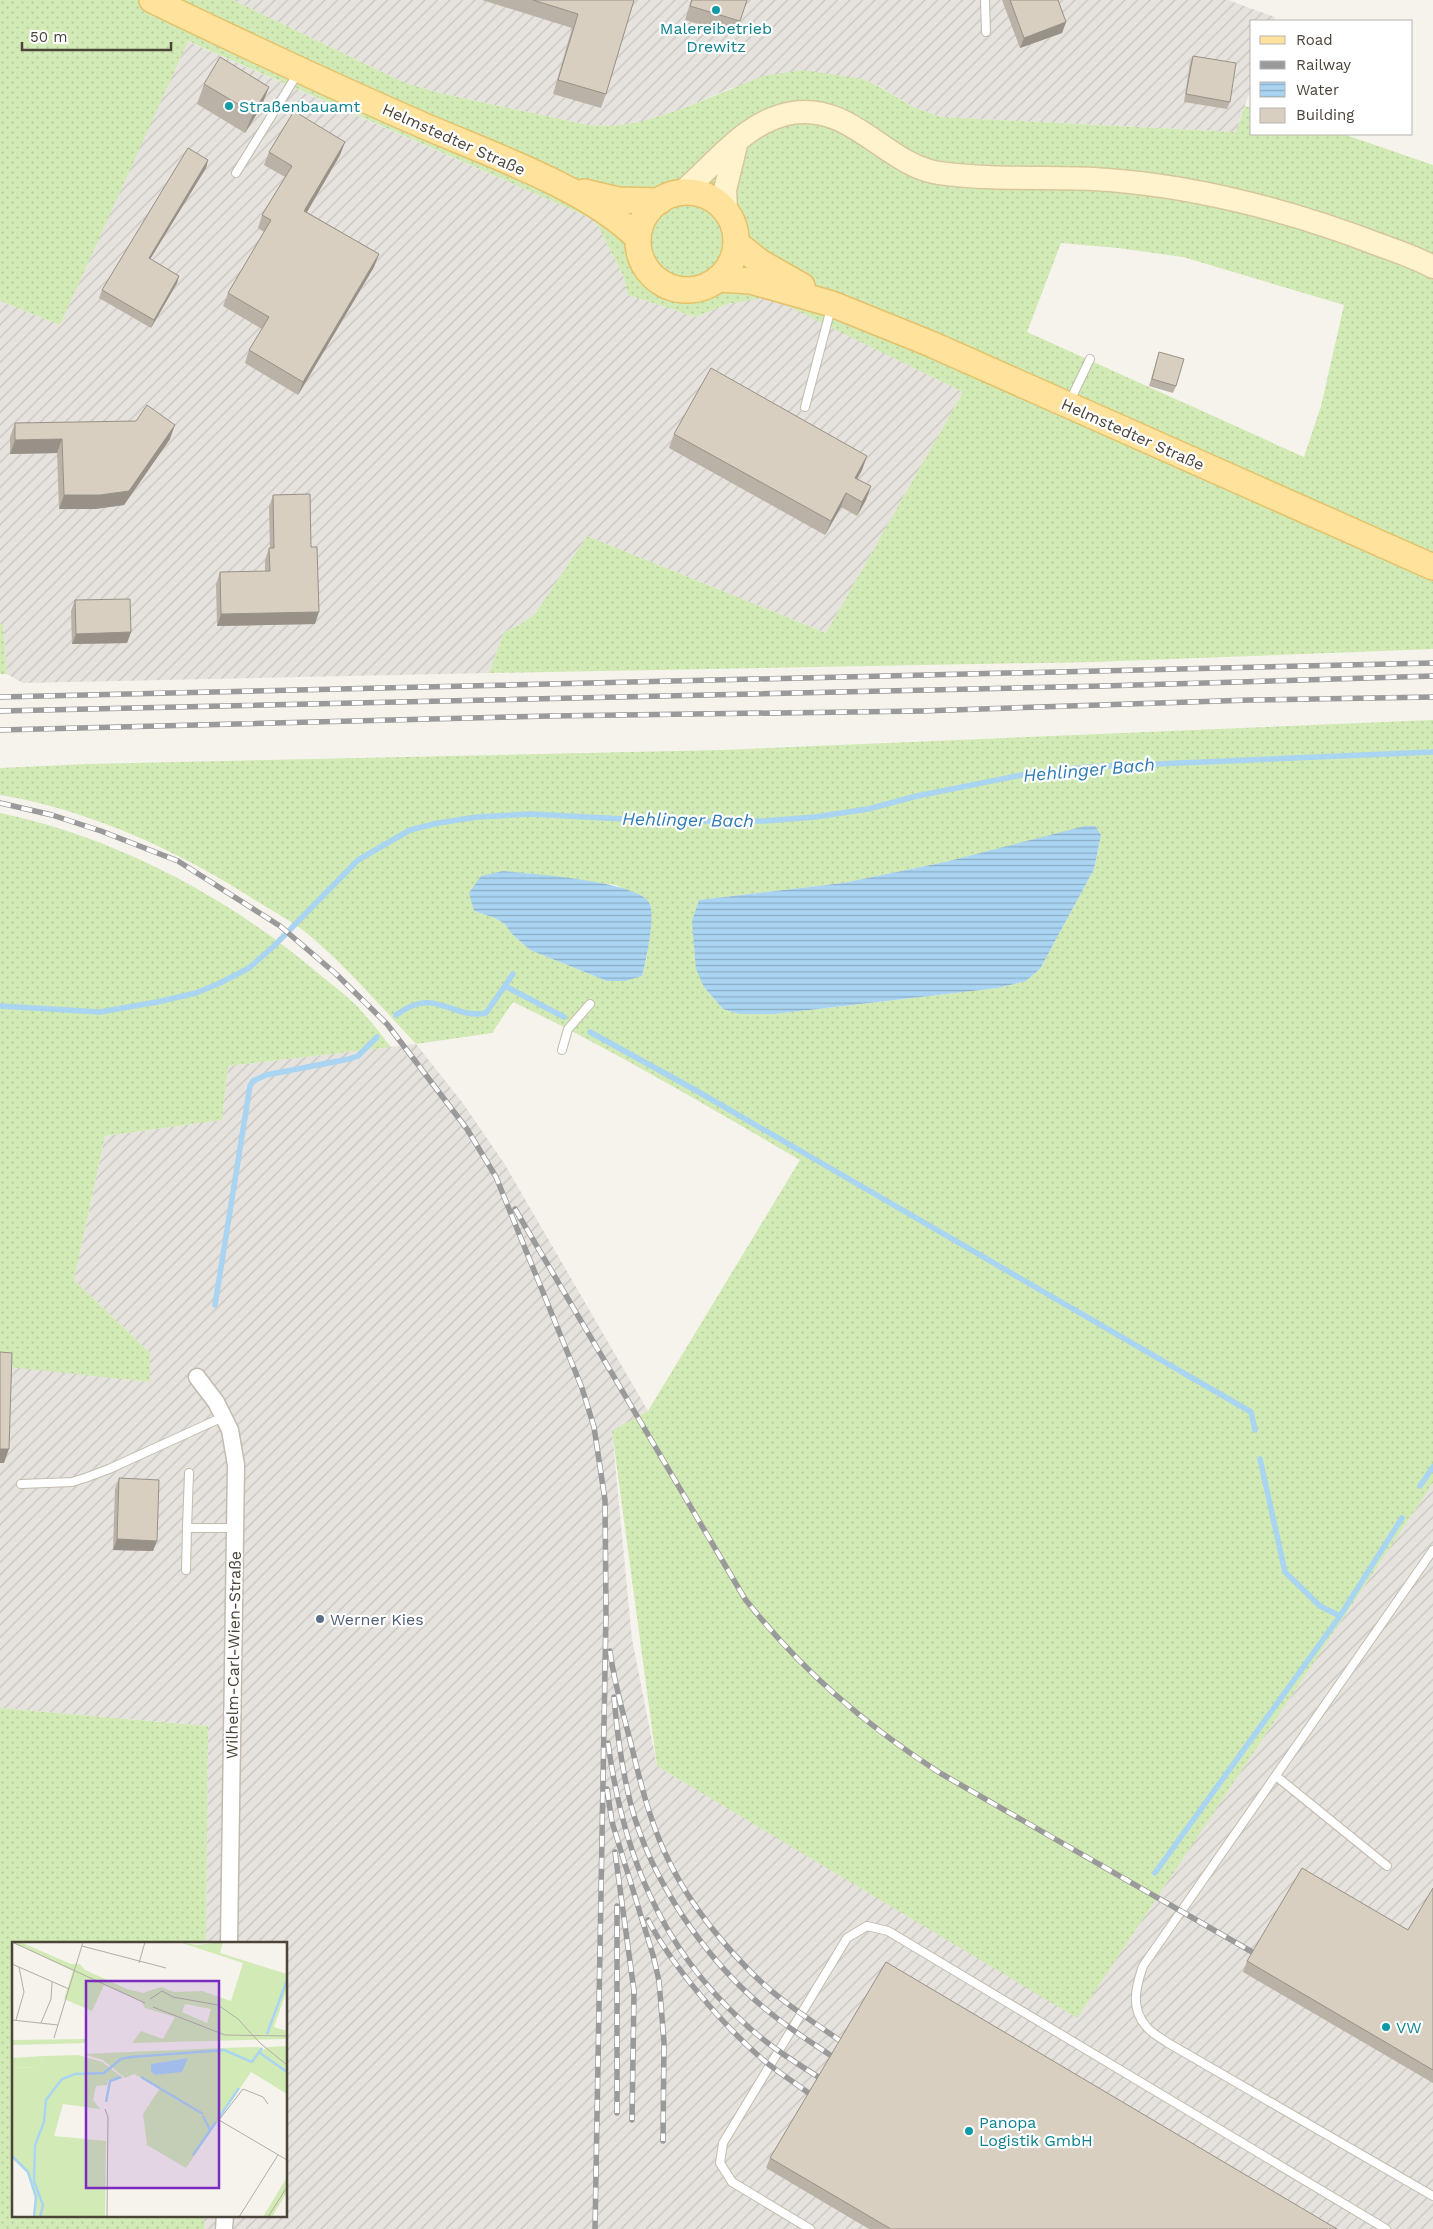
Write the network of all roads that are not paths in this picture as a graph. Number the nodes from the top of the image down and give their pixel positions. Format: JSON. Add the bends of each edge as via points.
{"nodes":[{"id":1,"x":152,"y":0,"type":"edge"},
{"id":2,"x":985,"y":0,"type":"edge"},
{"id":3,"x":986,"y":32,"type":"dead end"},
{"id":4,"x":299,"y":71,"type":"junction"},
{"id":5,"x":737,"y":141,"type":"junction"},
{"id":6,"x":236,"y":174,"type":"dead end"},
{"id":7,"x":567,"y":188,"type":"junction"},
{"id":8,"x":671,"y":196,"type":"junction"},
{"id":9,"x":726,"y":211,"type":"junction"},
{"id":10,"x":638,"y":238,"type":"junction"},
{"id":11,"x":736,"y":243,"type":"junction"},
{"id":12,"x":1433,"y":267,"type":"edge"},
{"id":13,"x":719,"y":279,"type":"junction"},
{"id":14,"x":832,"y":304,"type":"junction"},
{"id":15,"x":1090,"y":359,"type":"dead end"},
{"id":16,"x":1068,"y":406,"type":"junction"},
{"id":17,"x":805,"y":407,"type":"dead end"},
{"id":18,"x":1433,"y":567,"type":"edge"},
{"id":19,"x":590,"y":1004,"type":"dead end"},
{"id":20,"x":562,"y":1050,"type":"dead end"},
{"id":21,"x":197,"y":1377,"type":"dead end"},
{"id":22,"x":223,"y":1417,"type":"junction"},
{"id":23,"x":189,"y":1473,"type":"dead end"},
{"id":24,"x":21,"y":1484,"type":"dead end"},
{"id":25,"x":187,"y":1528,"type":"junction"},
{"id":26,"x":235,"y":1528,"type":"junction"},
{"id":27,"x":1433,"y":1550,"type":"edge"},
{"id":28,"x":186,"y":1570,"type":"dead end"},
{"id":29,"x":1276,"y":1776,"type":"junction"},
{"id":30,"x":1387,"y":1866,"type":"dead end"},
{"id":31,"x":228,"y":1942,"type":"edge"},
{"id":32,"x":1433,"y":2196,"type":"edge"},
{"id":33,"x":224,"y":2216,"type":"edge"},
{"id":34,"x":224,"y":2229,"type":"edge"},
{"id":35,"x":810,"y":2229,"type":"edge"},
{"id":36,"x":1386,"y":2229,"type":"edge"}],
"edges":[{"from":1,"to":4,"type":"main road","name":"Helmstedter Straße"},
{"from":2,"to":3,"type":"lane"},
{"from":4,"to":6,"type":"lane"},
{"from":4,"to":7,"type":"main road","name":"Helmstedter Straße"},
{"from":5,"to":8,"type":"main road"},
{"from":5,"to":9,"type":"main road","via":[[725,190]]},
{"from":5,"to":12,"type":"main road","via":[[771,119],[793,113],[830,115],[915,164],[937,172],[1004,179],[1094,179],[1201,194],[1306,219]]},
{"from":7,"to":8,"type":"main road","name":"Helmstedter Straße","via":[[618,200]]},
{"from":7,"to":10,"type":"main road","name":"Helmstedter Straße","via":[[626,226]]},
{"from":8,"to":9,"type":"main road","via":[[706,196]]},
{"from":8,"to":10,"type":"main road","via":[[648,211]]},
{"from":9,"to":11,"type":"main road","via":[[732,220]]},
{"from":10,"to":13,"type":"main road","via":[[639,253],[645,266],[654,278],[667,286],[694,290]]},
{"from":11,"to":13,"type":"main road","via":[[730,265]]},
{"from":11,"to":14,"type":"main road","name":"Helmstedter Straße","via":[[760,262]]},
{"from":13,"to":14,"type":"main road","name":"Helmstedter Straße","via":[[752,281]]},
{"from":14,"to":16,"type":"main road","name":"Helmstedter Straße","via":[[931,344]]},
{"from":14,"to":17,"type":"lane"},
{"from":15,"to":16,"type":"lane"},
{"from":16,"to":18,"type":"main road","name":"Helmstedter Straße"},
{"from":19,"to":20,"type":"lane","via":[[568,1029]]},
{"from":21,"to":22,"type":"street","name":"Wilhelm-Carl-Wien-Straße"},
{"from":22,"to":24,"type":"lane","via":[[85,1478],[62,1483]]},
{"from":22,"to":26,"type":"street","name":"Wilhelm-Carl-Wien-Straße","via":[[230,1430],[236,1465]]},
{"from":23,"to":25,"type":"lane"},
{"from":25,"to":26,"type":"lane"},
{"from":25,"to":28,"type":"lane"},
{"from":26,"to":31,"type":"street","name":"Wilhelm-Carl-Wien-Straße"},
{"from":27,"to":29,"type":"lane"},
{"from":29,"to":30,"type":"lane"},
{"from":29,"to":32,"type":"lane","via":[[1143,1966],[1136,1987],[1136,2007],[1146,2026],[1168,2043]]},
{"from":33,"to":34,"type":"street"},
{"from":35,"to":36,"type":"lane","via":[[732,2182],[720,2163],[723,2143],[847,1938],[867,1926],[888,1931]]}]}
